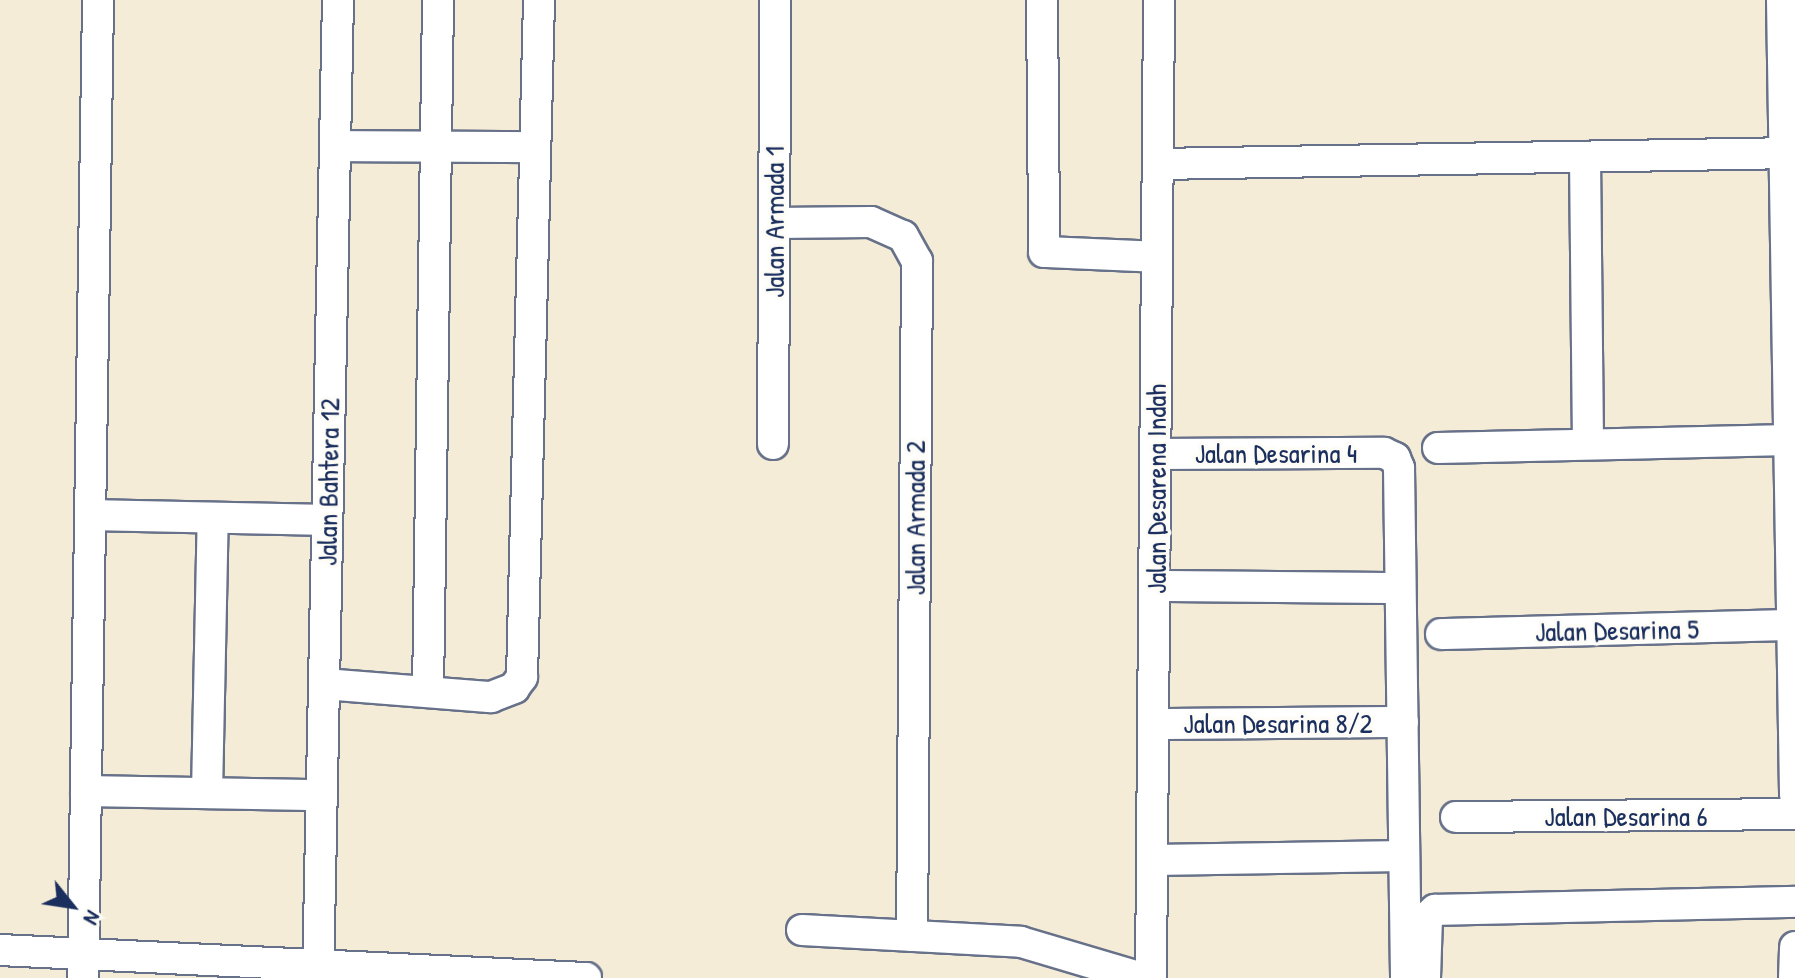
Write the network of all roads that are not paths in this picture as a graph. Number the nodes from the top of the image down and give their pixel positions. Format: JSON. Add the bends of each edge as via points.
{"nodes":[{"id":1,"x":98,"y":0,"type":"edge"},
{"id":2,"x":338,"y":0,"type":"edge"},
{"id":3,"x":438,"y":0,"type":"edge"},
{"id":4,"x":539,"y":0,"type":"edge"},
{"id":5,"x":775,"y":0,"type":"edge"},
{"id":6,"x":1042,"y":0,"type":"edge"},
{"id":7,"x":1159,"y":0,"type":"edge"},
{"id":8,"x":1782,"y":0,"type":"edge"},
{"id":9,"x":335,"y":146,"type":"junction"},
{"id":10,"x":436,"y":147,"type":"junction"},
{"id":11,"x":535,"y":147,"type":"junction"},
{"id":12,"x":1790,"y":153,"type":"edge"},
{"id":13,"x":1585,"y":157,"type":"junction"},
{"id":14,"x":1158,"y":164,"type":"junction"},
{"id":15,"x":774,"y":223,"type":"junction"},
{"id":16,"x":1157,"y":257,"type":"junction"},
{"id":17,"x":773,"y":444,"type":"dead end"},
{"id":18,"x":1588,"y":444,"type":"junction"},
{"id":19,"x":1438,"y":448,"type":"dead end"},
{"id":20,"x":1156,"y":454,"type":"junction"},
{"id":21,"x":1791,"y":455,"type":"edge"},
{"id":22,"x":91,"y":515,"type":"junction"},
{"id":23,"x":213,"y":518,"type":"junction"},
{"id":24,"x":327,"y":520,"type":"junction"},
{"id":25,"x":1155,"y":586,"type":"junction"},
{"id":26,"x":1400,"y":588,"type":"junction"},
{"id":27,"x":1792,"y":625,"type":"junction"},
{"id":28,"x":1441,"y":634,"type":"dead end"},
{"id":29,"x":324,"y":684,"type":"junction"},
{"id":30,"x":428,"y":692,"type":"junction"},
{"id":31,"x":1403,"y":722,"type":"junction"},
{"id":32,"x":1154,"y":724,"type":"junction"},
{"id":33,"x":86,"y":791,"type":"junction"},
{"id":34,"x":207,"y":793,"type":"junction"},
{"id":35,"x":322,"y":795,"type":"junction"},
{"id":36,"x":1795,"y":795,"type":"edge"},
{"id":37,"x":1795,"y":814,"type":"edge"},
{"id":38,"x":1456,"y":817,"type":"dead end"},
{"id":39,"x":1404,"y":856,"type":"junction"},
{"id":40,"x":1153,"y":860,"type":"junction"},
{"id":41,"x":1795,"y":902,"type":"edge"},
{"id":42,"x":802,"y":930,"type":"dead end"},
{"id":43,"x":912,"y":936,"type":"junction"},
{"id":44,"x":1795,"y":947,"type":"edge"},
{"id":45,"x":0,"y":950,"type":"edge"},
{"id":46,"x":83,"y":964,"type":"edge"},
{"id":47,"x":318,"y":971,"type":"edge"},
{"id":48,"x":532,"y":976,"type":"edge"},
{"id":49,"x":586,"y":978,"type":"edge"},
{"id":50,"x":1142,"y":978,"type":"edge"},
{"id":51,"x":1151,"y":978,"type":"edge"},
{"id":52,"x":1406,"y":978,"type":"edge"},
{"id":53,"x":1425,"y":978,"type":"edge"},
{"id":54,"x":1794,"y":978,"type":"edge"}],
"edges":[{"from":1,"to":22,"type":"street"},
{"from":2,"to":9,"type":"street","name":"Jalan Bahtera 12"},
{"from":3,"to":10,"type":"street"},
{"from":4,"to":11,"type":"street"},
{"from":5,"to":15,"type":"street","name":"Jalan Armada 1"},
{"from":6,"to":16,"type":"street","via":[[1044,252]]},
{"from":7,"to":14,"type":"street","name":"Jalan Desarena Indah"},
{"from":8,"to":12,"type":"street"},
{"from":9,"to":10,"type":"street"},
{"from":9,"to":24,"type":"street","name":"Jalan Bahtera 12"},
{"from":10,"to":11,"type":"street"},
{"from":10,"to":30,"type":"street"},
{"from":11,"to":30,"type":"street","via":[[522,677],[514,688],[491,697]]},
{"from":12,"to":13,"type":"street"},
{"from":12,"to":21,"type":"street"},
{"from":13,"to":14,"type":"street"},
{"from":13,"to":18,"type":"street"},
{"from":14,"to":16,"type":"street","name":"Jalan Desarena Indah"},
{"from":15,"to":17,"type":"street","name":"Jalan Armada 1"},
{"from":15,"to":43,"type":"street","name":"Jalan Armada 2","via":[[871,222],[903,236],[917,261]]},
{"from":16,"to":20,"type":"street","name":"Jalan Desarena Indah"},
{"from":18,"to":19,"type":"street"},
{"from":18,"to":21,"type":"street"},
{"from":20,"to":25,"type":"street","name":"Jalan Desarena Indah"},
{"from":20,"to":26,"type":"street","name":"Jalan Desarina 4","via":[[1384,453],[1395,458]]},
{"from":21,"to":27,"type":"street"},
{"from":22,"to":23,"type":"street"},
{"from":22,"to":33,"type":"street"},
{"from":23,"to":24,"type":"street"},
{"from":23,"to":34,"type":"street"},
{"from":24,"to":29,"type":"street","name":"Jalan Bahtera 12"},
{"from":25,"to":26,"type":"street"},
{"from":25,"to":32,"type":"street","name":"Jalan Desarena Indah"},
{"from":26,"to":31,"type":"street"},
{"from":27,"to":28,"type":"street","name":"Jalan Desarina 5"},
{"from":27,"to":36,"type":"street"},
{"from":29,"to":30,"type":"street"},
{"from":29,"to":35,"type":"street","name":"Jalan Bahtera 12"},
{"from":31,"to":32,"type":"street","name":"Jalan Desarina 8/2"},
{"from":31,"to":39,"type":"street"},
{"from":32,"to":40,"type":"street","name":"Jalan Desarena Indah"},
{"from":33,"to":34,"type":"street"},
{"from":33,"to":46,"type":"street"},
{"from":34,"to":35,"type":"street"},
{"from":35,"to":47,"type":"street","name":"Jalan Bahtera 12"},
{"from":37,"to":38,"type":"street","name":"Jalan Desarina 6"},
{"from":39,"to":40,"type":"street"},
{"from":39,"to":52,"type":"street"},
{"from":40,"to":51,"type":"street","name":"Jalan Desarena Indah"},
{"from":41,"to":53,"type":"street","via":[[1435,910],[1427,917]]},
{"from":42,"to":43,"type":"street"},
{"from":43,"to":50,"type":"street","via":[[1021,942]]},
{"from":44,"to":54,"type":"street"},
{"from":45,"to":46,"type":"street"},
{"from":46,"to":47,"type":"street"},
{"from":47,"to":48,"type":"street"},
{"from":48,"to":49,"type":"street"}]}
